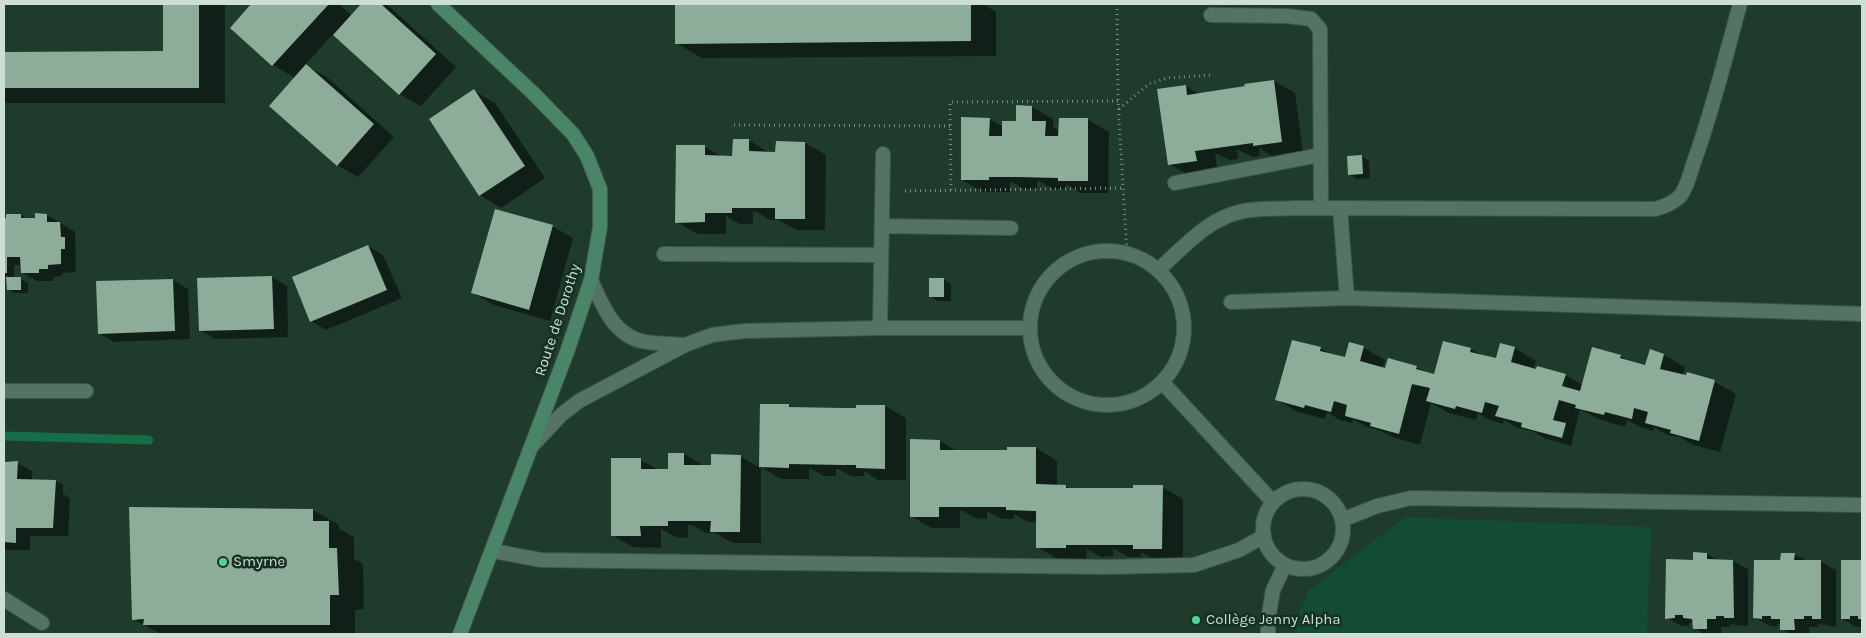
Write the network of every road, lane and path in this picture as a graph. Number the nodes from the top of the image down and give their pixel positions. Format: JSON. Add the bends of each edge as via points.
{"nodes":[{"id":1,"x":438,"y":4,"type":"edge"},
{"id":2,"x":1117,"y":4,"type":"edge"},
{"id":3,"x":1740,"y":4,"type":"edge"},
{"id":4,"x":1211,"y":15,"type":"dead end"},
{"id":5,"x":1211,"y":75,"type":"dead end"},
{"id":6,"x":1118,"y":101,"type":"junction"},
{"id":7,"x":1119,"y":110,"type":"junction"},
{"id":8,"x":734,"y":125,"type":"dead end"},
{"id":9,"x":950,"y":126,"type":"junction"},
{"id":10,"x":883,"y":154,"type":"dead end"},
{"id":11,"x":1320,"y":155,"type":"junction"},
{"id":12,"x":1174,"y":183,"type":"dead end"},
{"id":13,"x":1123,"y":188,"type":"junction"},
{"id":14,"x":951,"y":190,"type":"junction"},
{"id":15,"x":904,"y":191,"type":"dead end"},
{"id":16,"x":1321,"y":208,"type":"junction"},
{"id":17,"x":1340,"y":208,"type":"junction"},
{"id":18,"x":882,"y":226,"type":"junction"},
{"id":19,"x":1011,"y":228,"type":"dead end"},
{"id":20,"x":1126,"y":253,"type":"junction"},
{"id":21,"x":664,"y":254,"type":"dead end"},
{"id":22,"x":881,"y":256,"type":"junction"},
{"id":23,"x":1158,"y":270,"type":"junction"},
{"id":24,"x":591,"y":280,"type":"junction"},
{"id":25,"x":1347,"y":298,"type":"junction"},
{"id":26,"x":1232,"y":302,"type":"dead end"},
{"id":27,"x":1862,"y":314,"type":"edge"},
{"id":28,"x":880,"y":328,"type":"junction"},
{"id":29,"x":1030,"y":328,"type":"junction"},
{"id":30,"x":685,"y":345,"type":"junction"},
{"id":31,"x":1162,"y":382,"type":"junction"},
{"id":32,"x":4,"y":391,"type":"edge"},
{"id":33,"x":86,"y":391,"type":"dead end"},
{"id":34,"x":529,"y":448,"type":"junction"},
{"id":35,"x":1273,"y":502,"type":"junction"},
{"id":36,"x":1862,"y":505,"type":"edge"},
{"id":37,"x":1342,"y":520,"type":"junction"},
{"id":38,"x":1264,"y":536,"type":"junction"},
{"id":39,"x":493,"y":550,"type":"junction"},
{"id":40,"x":1285,"y":565,"type":"junction"},
{"id":41,"x":4,"y":599,"type":"edge"},
{"id":42,"x":42,"y":623,"type":"dead end"},
{"id":43,"x":460,"y":634,"type":"edge"},
{"id":44,"x":1268,"y":634,"type":"edge"}],
"edges":[{"from":1,"to":24,"type":"main road","name":"Route de Dorothy","via":[[552,112],[587,156],[600,189],[600,227]]},
{"from":2,"to":6,"type":"path"},
{"from":3,"to":17,"type":"street","via":[[1700,145],[1685,188],[1674,202],[1655,209]]},
{"from":4,"to":11,"type":"street","via":[[1311,19],[1320,29]]},
{"from":5,"to":7,"type":"path","via":[[1167,78],[1149,84]]},
{"from":6,"to":7,"type":"path"},
{"from":6,"to":9,"type":"path","via":[[950,102]]},
{"from":7,"to":13,"type":"path"},
{"from":8,"to":9,"type":"path"},
{"from":9,"to":14,"type":"path"},
{"from":10,"to":18,"type":"street"},
{"from":11,"to":12,"type":"street"},
{"from":11,"to":16,"type":"street"},
{"from":13,"to":14,"type":"path"},
{"from":13,"to":20,"type":"path"},
{"from":14,"to":15,"type":"path"},
{"from":16,"to":17,"type":"street"},
{"from":16,"to":23,"type":"street","via":[[1244,211],[1224,217],[1205,228]]},
{"from":17,"to":25,"type":"street"},
{"from":18,"to":19,"type":"street"},
{"from":18,"to":22,"type":"street"},
{"from":20,"to":23,"type":"street"},
{"from":20,"to":29,"type":"street","via":[[1103,251],[1080,255],[1060,266],[1044,283],[1037,297]]},
{"from":21,"to":22,"type":"street"},
{"from":22,"to":28,"type":"street"},
{"from":23,"to":31,"type":"street","via":[[1174,290],[1183,313],[1183,338],[1177,362]]},
{"from":24,"to":30,"type":"street","via":[[621,332],[641,341]]},
{"from":24,"to":34,"type":"main road","name":"Route de Dorothy"},
{"from":25,"to":26,"type":"street"},
{"from":25,"to":27,"type":"street"},
{"from":28,"to":29,"type":"street"},
{"from":28,"to":30,"type":"street","via":[[744,331],[712,335]]},
{"from":29,"to":31,"type":"street","via":[[1034,354],[1046,376],[1066,394],[1090,404],[1116,405],[1141,398]]},
{"from":30,"to":34,"type":"street","via":[[579,401]]},
{"from":31,"to":35,"type":"street"},
{"from":32,"to":33,"type":"street"},
{"from":34,"to":39,"type":"main road","name":"Route de Dorothy"},
{"from":35,"to":37,"type":"street","via":[[1284,493],[1313,490],[1326,496],[1337,507]]},
{"from":35,"to":38,"type":"street","via":[[1263,524]]},
{"from":36,"to":37,"type":"street","via":[[1411,498],[1377,506]]},
{"from":37,"to":40,"type":"street","via":[[1340,546],[1332,557],[1310,569]]},
{"from":38,"to":39,"type":"street","via":[[1239,550],[1194,565],[1107,568],[541,560]]},
{"from":38,"to":40,"type":"street","via":[[1275,558]]},
{"from":39,"to":43,"type":"main road","name":"Route de Dorothy"},
{"from":40,"to":44,"type":"street","via":[[1272,590]]},
{"from":41,"to":42,"type":"street"}]}
